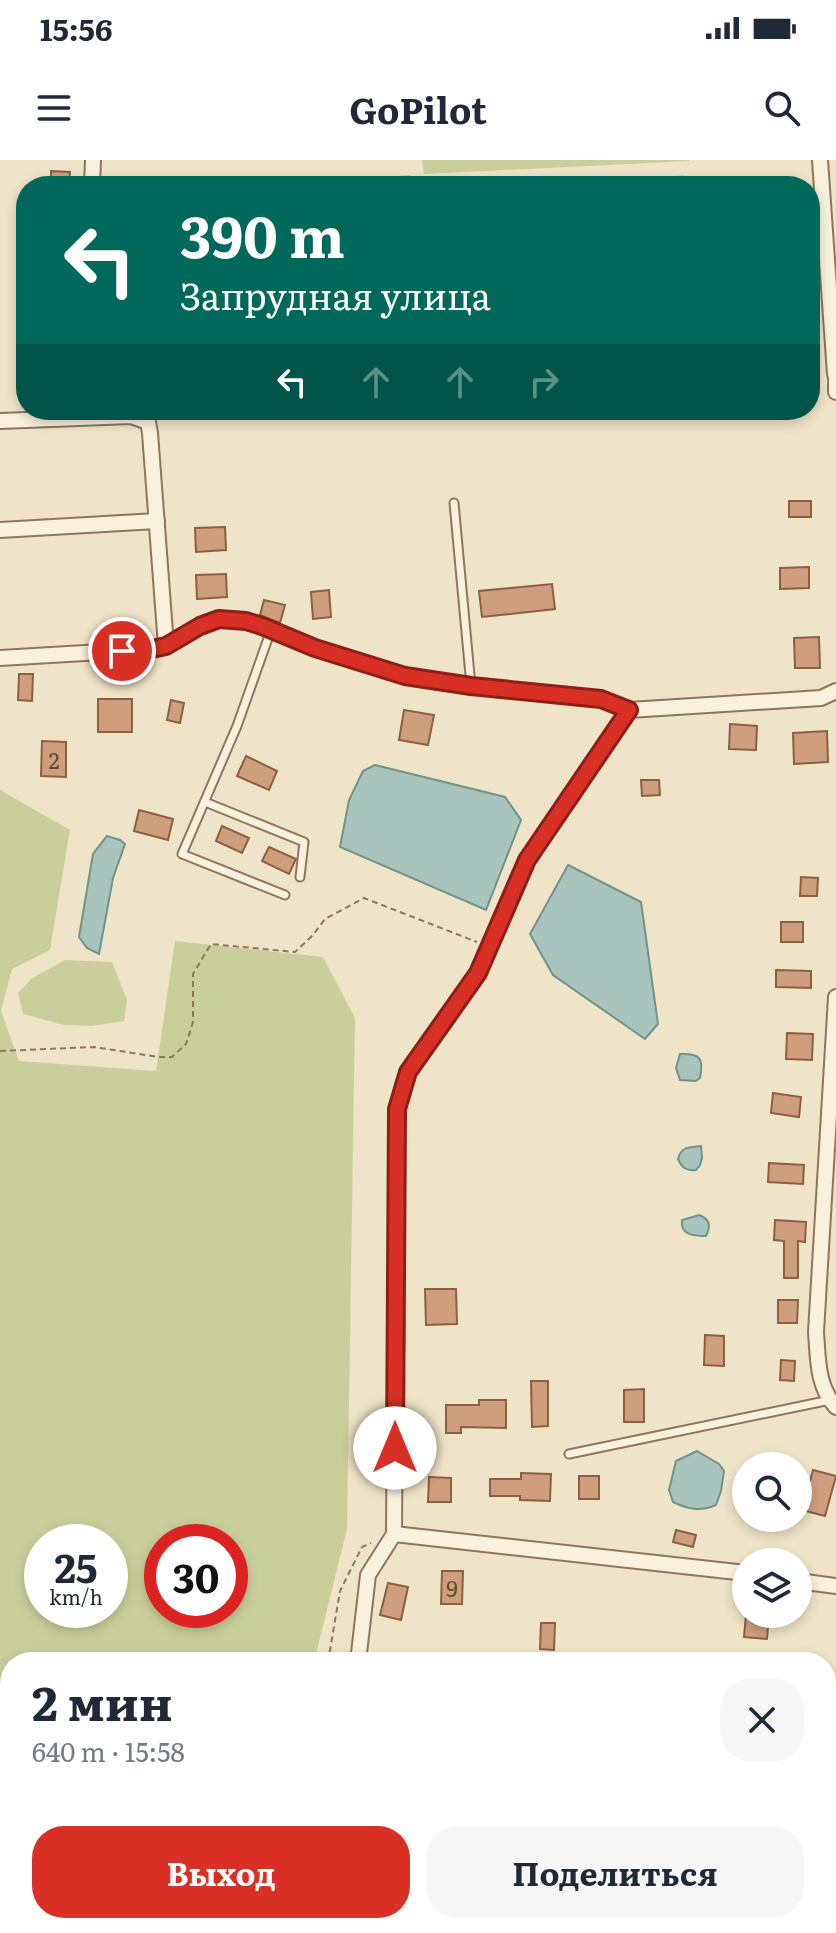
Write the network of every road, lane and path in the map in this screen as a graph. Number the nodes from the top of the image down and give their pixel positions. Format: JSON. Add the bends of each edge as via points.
{"nodes":[{"id":1,"x":820,"y":160,"type":"edge"},
{"id":2,"x":835,"y":374,"type":"edge"},
{"id":3,"x":836,"y":392,"type":"edge"},
{"id":4,"x":142,"y":420,"type":"edge"},
{"id":5,"x":454,"y":503,"type":"dead end"},
{"id":6,"x":157,"y":521,"type":"junction"},
{"id":7,"x":0,"y":530,"type":"edge"},
{"id":8,"x":271,"y":630,"type":"junction"},
{"id":9,"x":166,"y":646,"type":"junction"},
{"id":10,"x":0,"y":658,"type":"edge"},
{"id":11,"x":471,"y":686,"type":"junction"},
{"id":12,"x":836,"y":691,"type":"edge"},
{"id":13,"x":629,"y":710,"type":"junction"},
{"id":14,"x":205,"y":802,"type":"junction"},
{"id":15,"x":300,"y":877,"type":"dead end"},
{"id":16,"x":285,"y":895,"type":"dead end"},
{"id":17,"x":489,"y":947,"type":"junction"},
{"id":18,"x":836,"y":997,"type":"edge"},
{"id":19,"x":0,"y":1051,"type":"edge"},
{"id":20,"x":834,"y":1054,"type":"edge"},
{"id":21,"x":833,"y":1404,"type":"edge"},
{"id":22,"x":569,"y":1454,"type":"dead end"},
{"id":23,"x":394,"y":1534,"type":"junction"},
{"id":24,"x":732,"y":1571,"type":"edge"},
{"id":25,"x":812,"y":1583,"type":"edge"},
{"id":26,"x":836,"y":1586,"type":"edge"},
{"id":27,"x":330,"y":1652,"type":"edge"},
{"id":28,"x":359,"y":1652,"type":"edge"}],
"edges":[{"from":1,"to":2,"type":"street"},
{"from":2,"to":3,"type":"street"},
{"from":4,"to":6,"type":"street","via":[[150,433]]},
{"from":5,"to":11,"type":"lane"},
{"from":6,"to":7,"type":"street"},
{"from":6,"to":9,"type":"street"},
{"from":8,"to":9,"type":"street","via":[[219,619]]},
{"from":8,"to":11,"type":"street","via":[[405,676]]},
{"from":8,"to":14,"type":"lane"},
{"from":9,"to":10,"type":"street"},
{"from":11,"to":13,"type":"street","via":[[601,699]]},
{"from":12,"to":13,"type":"street","via":[[821,698]]},
{"from":13,"to":17,"type":"street","via":[[527,860]]},
{"from":14,"to":15,"type":"lane","via":[[304,842]]},
{"from":14,"to":16,"type":"lane","via":[[182,854]]},
{"from":17,"to":19,"type":"path","via":[[364,898],[325,919],[295,952],[211,944],[193,974],[193,1022],[186,1044],[172,1057],[94,1047]]},
{"from":17,"to":23,"type":"street","via":[[478,973],[408,1072],[397,1109]]},
{"from":18,"to":20,"type":"street"},
{"from":20,"to":21,"type":"street","via":[[816,1332],[818,1370]]},
{"from":21,"to":22,"type":"lane"},
{"from":23,"to":24,"type":"street"},
{"from":23,"to":27,"type":"path","via":[[362,1547],[340,1591]]},
{"from":23,"to":28,"type":"street","via":[[368,1575]]},
{"from":25,"to":26,"type":"street"}]}
